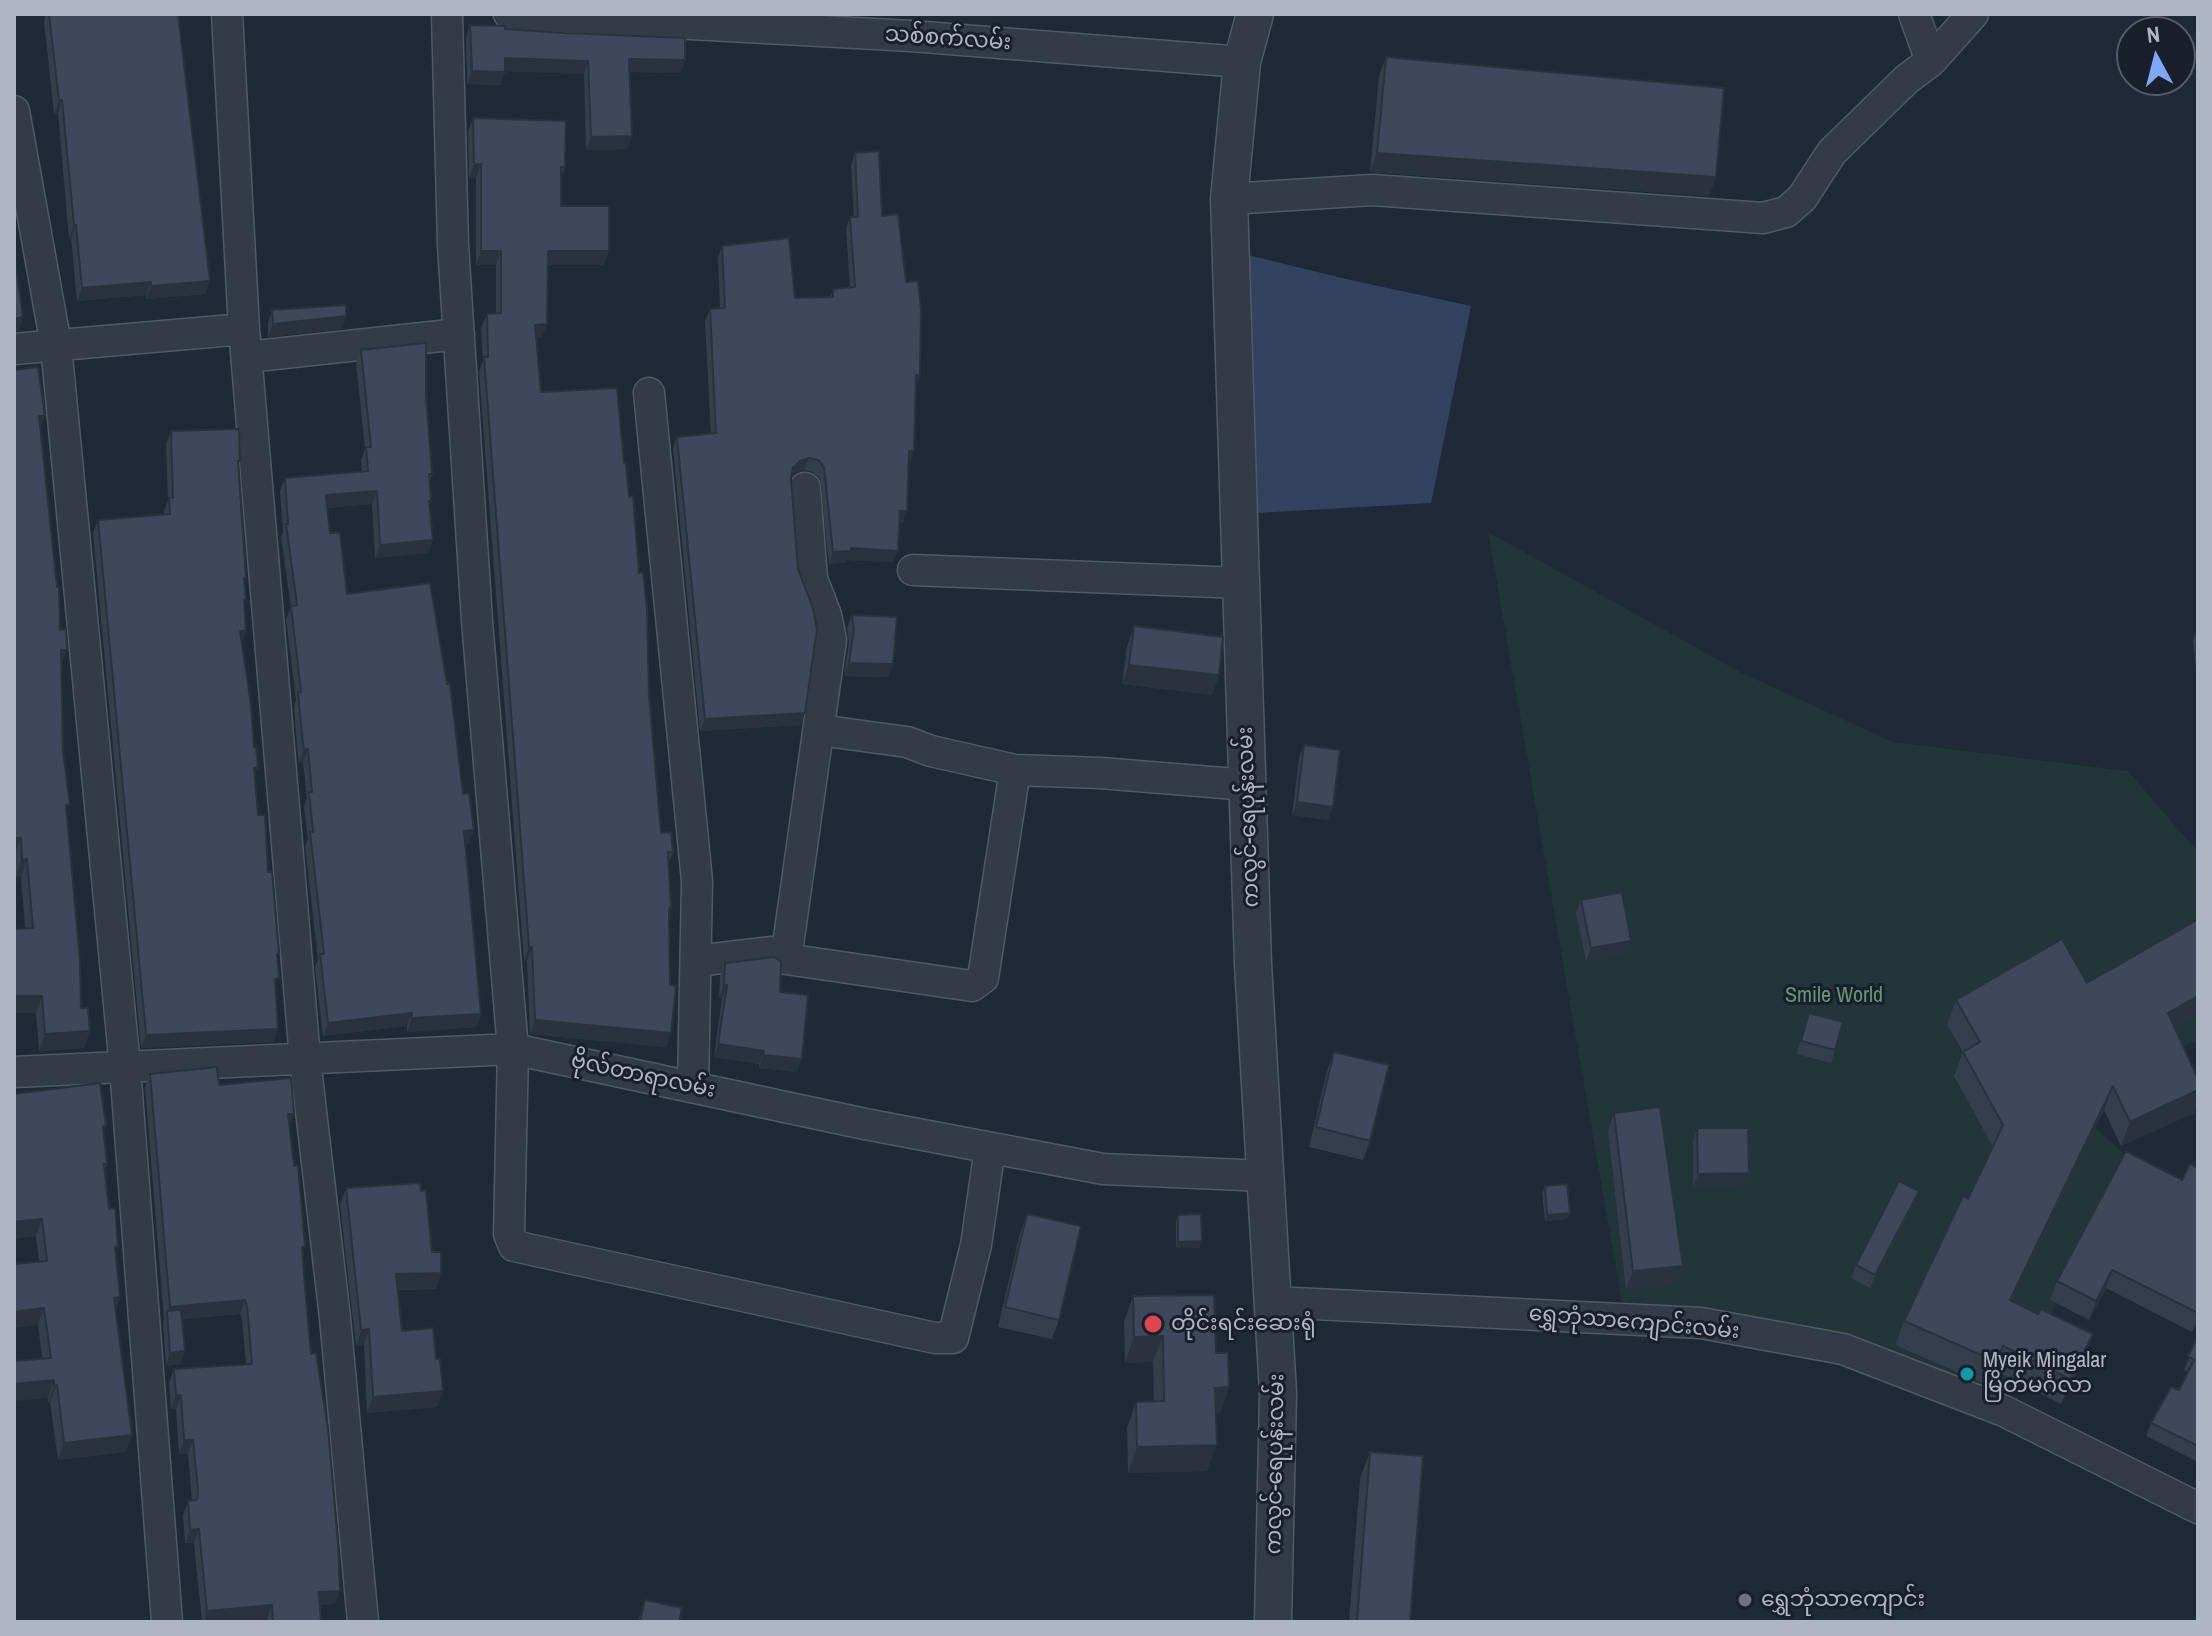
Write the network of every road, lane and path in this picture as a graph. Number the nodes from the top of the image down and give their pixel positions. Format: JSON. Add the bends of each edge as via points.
{"nodes":[{"id":1,"x":227,"y":14,"type":"edge"},
{"id":2,"x":447,"y":14,"type":"edge"},
{"id":3,"x":509,"y":14,"type":"edge"},
{"id":4,"x":1255,"y":14,"type":"edge"},
{"id":5,"x":1914,"y":14,"type":"edge"},
{"id":6,"x":1973,"y":14,"type":"edge"},
{"id":7,"x":1931,"y":61,"type":"junction"},
{"id":8,"x":1242,"y":62,"type":"junction"},
{"id":9,"x":14,"y":111,"type":"edge"},
{"id":10,"x":1229,"y":199,"type":"junction"},
{"id":11,"x":459,"y":334,"type":"junction"},
{"id":12,"x":246,"y":343,"type":"junction"},
{"id":13,"x":56,"y":345,"type":"junction"},
{"id":14,"x":14,"y":349,"type":"edge"},
{"id":15,"x":649,"y":393,"type":"dead end"},
{"id":16,"x":805,"y":488,"type":"dead end"},
{"id":17,"x":913,"y":570,"type":"dead end"},
{"id":18,"x":1241,"y":583,"type":"junction"},
{"id":19,"x":819,"y":730,"type":"junction"},
{"id":20,"x":1015,"y":770,"type":"junction"},
{"id":21,"x":1248,"y":785,"type":"junction"},
{"id":22,"x":786,"y":959,"type":"junction"},
{"id":23,"x":696,"y":961,"type":"junction"},
{"id":24,"x":513,"y":1049,"type":"junction"},
{"id":25,"x":305,"y":1059,"type":"junction"},
{"id":26,"x":125,"y":1067,"type":"junction"},
{"id":27,"x":14,"y":1072,"type":"edge"},
{"id":28,"x":693,"y":1087,"type":"junction"},
{"id":29,"x":990,"y":1148,"type":"junction"},
{"id":30,"x":1266,"y":1176,"type":"junction"},
{"id":31,"x":1274,"y":1302,"type":"junction"},
{"id":32,"x":2198,"y":1508,"type":"edge"},
{"id":33,"x":167,"y":1622,"type":"edge"},
{"id":34,"x":363,"y":1622,"type":"edge"},
{"id":35,"x":1273,"y":1622,"type":"edge"}],
"edges":[{"from":1,"to":12,"type":"street"},
{"from":2,"to":11,"type":"street"},
{"from":3,"to":8,"type":"street","name":"သစ်စက်လမ်း","via":[[911,36]]},
{"from":4,"to":8,"type":"street","name":"ကလွင်-ရေပုန်းလမ်း"},
{"from":5,"to":7,"type":"street"},
{"from":6,"to":7,"type":"street"},
{"from":7,"to":10,"type":"street","via":[[1832,152],[1802,198],[1786,212],[1763,218],[1372,190]]},
{"from":8,"to":10,"type":"street","name":"ကလွင်-ရေပုန်းလမ်း"},
{"from":9,"to":13,"type":"street"},
{"from":10,"to":18,"type":"street","name":"ကလွင်-ရေပုန်းလမ်း"},
{"from":11,"to":12,"type":"street"},
{"from":11,"to":24,"type":"street"},
{"from":12,"to":13,"type":"street"},
{"from":12,"to":25,"type":"street"},
{"from":13,"to":14,"type":"street"},
{"from":13,"to":26,"type":"street"},
{"from":15,"to":23,"type":"street","via":[[697,881]]},
{"from":16,"to":19,"type":"street","via":[[812,579],[831,640]]},
{"from":17,"to":18,"type":"street"},
{"from":18,"to":21,"type":"street","name":"ကလွင်-ရေပုန်းလမ်း"},
{"from":19,"to":20,"type":"street","via":[[907,742]]},
{"from":19,"to":22,"type":"street"},
{"from":20,"to":21,"type":"street"},
{"from":20,"to":22,"type":"street","via":[[983,978],[972,986]]},
{"from":21,"to":30,"type":"street","name":"ကလွင်-ရေပုန်းလမ်း"},
{"from":22,"to":23,"type":"street","via":[[772,952]]},
{"from":23,"to":28,"type":"street"},
{"from":24,"to":25,"type":"street","name":"ဗိုလ်တာရာလမ်း"},
{"from":24,"to":28,"type":"street","name":"ဗိုလ်တာရာလမ်း"},
{"from":24,"to":29,"type":"street","via":[[509,1234],[514,1246],[935,1338],[953,1338],[976,1245]]},
{"from":25,"to":26,"type":"street","name":"ဗိုလ်တာရာလမ်း"},
{"from":25,"to":34,"type":"street"},
{"from":26,"to":27,"type":"street","name":"ဗိုလ်တာရာလမ်း"},
{"from":26,"to":33,"type":"street"},
{"from":28,"to":29,"type":"street","name":"ဗိုလ်တာရာလမ်း"},
{"from":29,"to":30,"type":"street","name":"ဗိုလ်တာရာလမ်း","via":[[1103,1169]]},
{"from":30,"to":31,"type":"street","name":"ကလွင်-ရေပုန်းလမ်း"},
{"from":31,"to":32,"type":"street","name":"ရွှေဘုံသာကျောင်းလမ်း","via":[[1701,1323],[1843,1349],[2004,1411]]},
{"from":31,"to":35,"type":"street","name":"ကလွင်-ရေပုန်းလမ်း","via":[[1278,1393]]}]}
